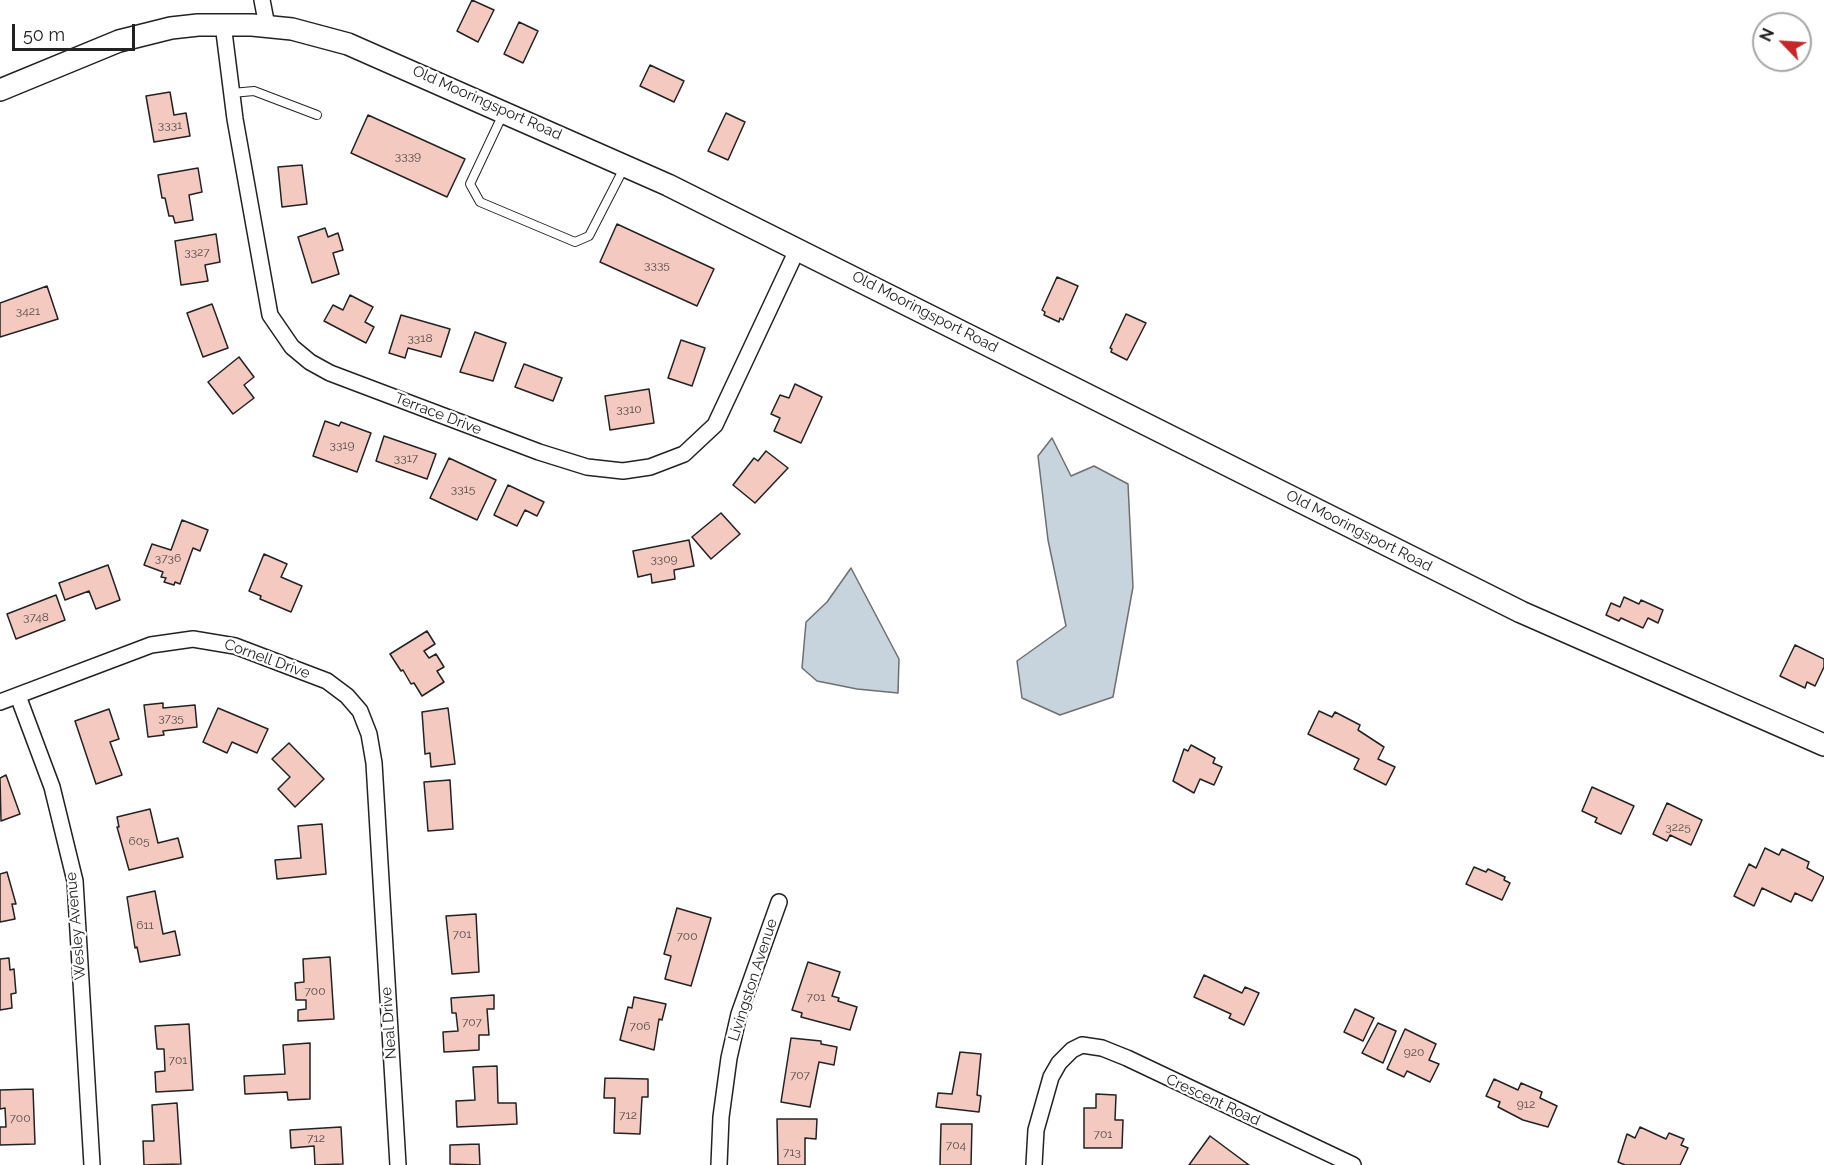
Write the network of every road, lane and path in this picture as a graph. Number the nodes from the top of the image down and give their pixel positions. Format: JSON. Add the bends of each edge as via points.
{"nodes":[{"id":1,"x":262,"y":0,"type":"edge"},
{"id":2,"x":223,"y":24,"type":"junction"},
{"id":3,"x":267,"y":26,"type":"junction"},
{"id":4,"x":0,"y":90,"type":"edge"},
{"id":5,"x":232,"y":93,"type":"junction"},
{"id":6,"x":505,"y":110,"type":"junction"},
{"id":7,"x":317,"y":115,"type":"dead end"},
{"id":8,"x":625,"y":165,"type":"junction"},
{"id":9,"x":798,"y":248,"type":"junction"},
{"id":10,"x":18,"y":696,"type":"junction"},
{"id":11,"x":0,"y":702,"type":"edge"},
{"id":12,"x":1824,"y":745,"type":"edge"},
{"id":13,"x":381,"y":880,"type":"joint"},
{"id":14,"x":778,"y":902,"type":"dead end"},
{"id":15,"x":92,"y":1165,"type":"edge"},
{"id":16,"x":398,"y":1165,"type":"edge"},
{"id":17,"x":719,"y":1165,"type":"edge"},
{"id":18,"x":1034,"y":1165,"type":"edge"},
{"id":19,"x":1353,"y":1165,"type":"edge"}],
"edges":[{"from":1,"to":3,"type":"street"},
{"from":2,"to":3,"type":"main road","name":"Old Mooringsport Road"},
{"from":2,"to":4,"type":"main road","name":"Old Mooringsport Road","via":[[171,28],[128,38]]},
{"from":2,"to":5,"type":"street","name":"Terrace Drive"},
{"from":3,"to":6,"type":"main road","name":"Old Mooringsport Road","via":[[348,44]]},
{"from":5,"to":7,"type":"lane","via":[[254,91]]},
{"from":5,"to":9,"type":"street","name":"Terrace Drive","via":[[257,258],[270,315],[292,347],[330,373],[587,467],[623,471],[650,467],[684,454],[706,436],[722,413]]},
{"from":6,"to":8,"type":"main road","name":"Old Mooringsport Road"},
{"from":6,"to":8,"type":"lane","via":[[470,184],[480,202],[575,242],[589,236]]},
{"from":8,"to":9,"type":"main road","name":"Old Mooringsport Road"},
{"from":9,"to":12,"type":"main road","name":"Old Mooringsport Road","via":[[1521,612]]},
{"from":10,"to":11,"type":"street","name":"Cornell Drive"},
{"from":10,"to":13,"type":"street","name":"Cornell Drive","via":[[151,645],[193,639],[235,646],[327,681],[348,696],[360,711],[369,734]]},
{"from":10,"to":15,"type":"street","name":"Wesley Avenue","via":[[52,787],[75,881]]},
{"from":13,"to":16,"type":"street","name":"Neal Drive"},
{"from":14,"to":17,"type":"street","name":"Livingston Avenue","via":[[742,1004],[729,1058]]},
{"from":18,"to":19,"type":"street","name":"Crescent Road","via":[[1036,1130],[1051,1077],[1072,1050],[1082,1045],[1113,1052]]}]}
